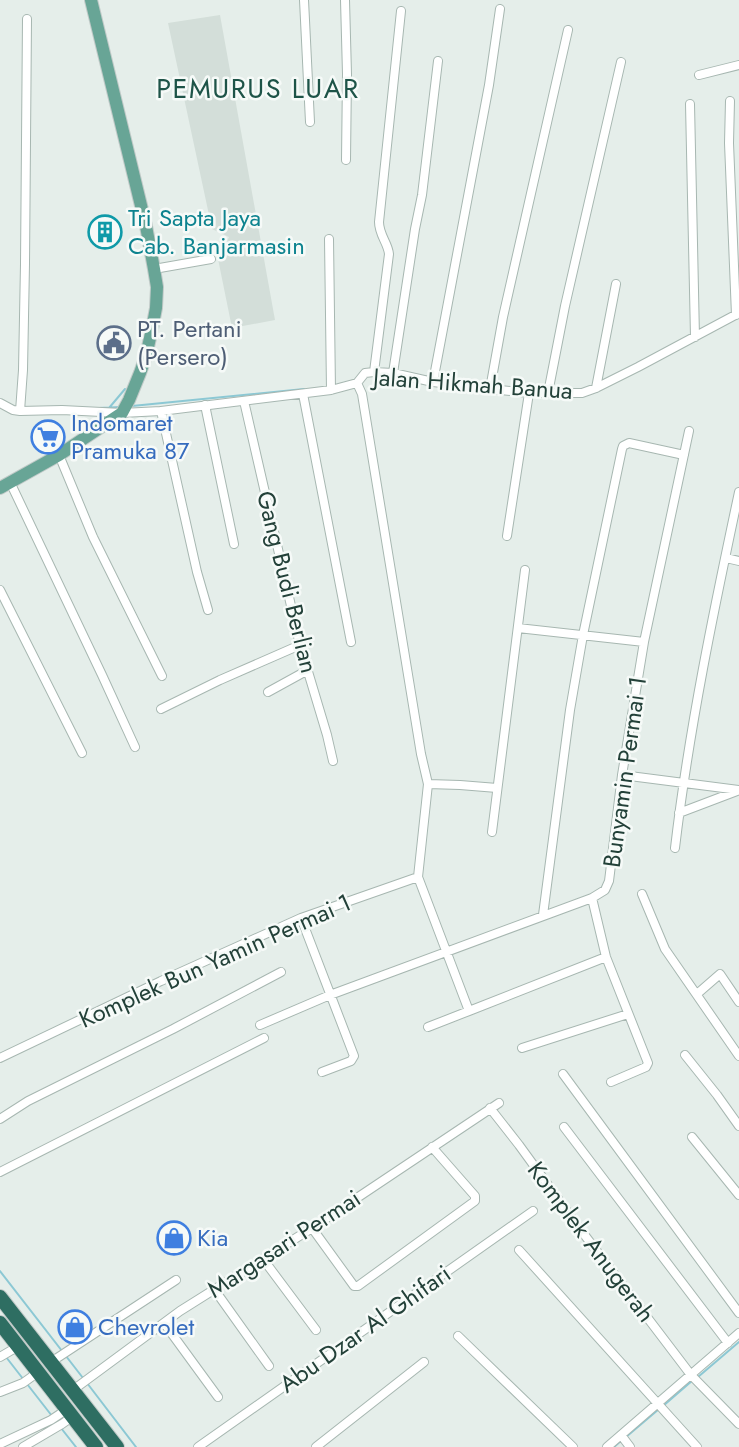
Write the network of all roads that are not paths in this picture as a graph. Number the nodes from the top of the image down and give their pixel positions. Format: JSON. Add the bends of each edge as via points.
{"nodes":[{"id":1,"x":91,"y":0,"type":"edge"},
{"id":2,"x":304,"y":0,"type":"edge"},
{"id":3,"x":345,"y":0,"type":"edge"},
{"id":4,"x":500,"y":9,"type":"dead end"},
{"id":5,"x":401,"y":11,"type":"dead end"},
{"id":6,"x":27,"y":19,"type":"dead end"},
{"id":7,"x":568,"y":30,"type":"dead end"},
{"id":8,"x":438,"y":61,"type":"dead end"},
{"id":9,"x":621,"y":62,"type":"dead end"},
{"id":10,"x":739,"y":65,"type":"edge"},
{"id":11,"x":699,"y":75,"type":"dead end"},
{"id":12,"x":729,"y":101,"type":"dead end"},
{"id":13,"x":690,"y":104,"type":"dead end"},
{"id":14,"x":310,"y":122,"type":"dead end"},
{"id":15,"x":346,"y":160,"type":"dead end"},
{"id":16,"x":329,"y":239,"type":"dead end"},
{"id":17,"x":211,"y":258,"type":"dead end"},
{"id":18,"x":154,"y":269,"type":"junction"},
{"id":19,"x":616,"y":284,"type":"dead end"},
{"id":20,"x":738,"y":314,"type":"edge"},
{"id":21,"x":695,"y":337,"type":"junction"},
{"id":22,"x":374,"y":372,"type":"junction"},
{"id":23,"x":393,"y":373,"type":"junction"},
{"id":24,"x":433,"y":382,"type":"junction"},
{"id":25,"x":357,"y":383,"type":"junction"},
{"id":26,"x":596,"y":388,"type":"junction"},
{"id":27,"x":490,"y":389,"type":"junction"},
{"id":28,"x":331,"y":390,"type":"junction"},
{"id":29,"x":529,"y":393,"type":"junction"},
{"id":30,"x":548,"y":393,"type":"junction"},
{"id":31,"x":303,"y":394,"type":"junction"},
{"id":32,"x":244,"y":401,"type":"junction"},
{"id":33,"x":0,"y":404,"type":"edge"},
{"id":34,"x":205,"y":405,"type":"junction"},
{"id":35,"x":20,"y":411,"type":"junction"},
{"id":36,"x":161,"y":411,"type":"junction"},
{"id":37,"x":122,"y":413,"type":"junction"},
{"id":38,"x":689,"y":431,"type":"dead end"},
{"id":39,"x":59,"y":455,"type":"junction"},
{"id":40,"x":684,"y":455,"type":"junction"},
{"id":41,"x":5,"y":485,"type":"edge"},
{"id":42,"x":739,"y":492,"type":"edge"},
{"id":43,"x":507,"y":536,"type":"dead end"},
{"id":44,"x":234,"y":544,"type":"dead end"},
{"id":45,"x":726,"y":558,"type":"junction"},
{"id":46,"x":739,"y":561,"type":"edge"},
{"id":47,"x":525,"y":570,"type":"dead end"},
{"id":48,"x":0,"y":590,"type":"edge"},
{"id":49,"x":208,"y":610,"type":"dead end"},
{"id":50,"x":518,"y":628,"type":"junction"},
{"id":51,"x":583,"y":635,"type":"junction"},
{"id":52,"x":351,"y":642,"type":"dead end"},
{"id":53,"x":644,"y":642,"type":"junction"},
{"id":54,"x":300,"y":645,"type":"junction"},
{"id":55,"x":308,"y":670,"type":"junction"},
{"id":56,"x":162,"y":676,"type":"dead end"},
{"id":57,"x":268,"y":692,"type":"dead end"},
{"id":58,"x":161,"y":709,"type":"dead end"},
{"id":59,"x":135,"y":747,"type":"dead end"},
{"id":60,"x":82,"y":753,"type":"dead end"},
{"id":61,"x":333,"y":761,"type":"dead end"},
{"id":62,"x":622,"y":775,"type":"junction"},
{"id":63,"x":428,"y":784,"type":"junction"},
{"id":64,"x":683,"y":784,"type":"junction"},
{"id":65,"x":497,"y":788,"type":"junction"},
{"id":66,"x":739,"y":790,"type":"edge"},
{"id":67,"x":679,"y":813,"type":"junction"},
{"id":68,"x":492,"y":832,"type":"dead end"},
{"id":69,"x":675,"y":848,"type":"dead end"},
{"id":70,"x":418,"y":877,"type":"junction"},
{"id":71,"x":642,"y":894,"type":"dead end"},
{"id":72,"x":592,"y":898,"type":"junction"},
{"id":73,"x":543,"y":915,"type":"junction"},
{"id":74,"x":302,"y":918,"type":"junction"},
{"id":75,"x":448,"y":952,"type":"junction"},
{"id":76,"x":606,"y":957,"type":"junction"},
{"id":77,"x":281,"y":972,"type":"dead end"},
{"id":78,"x":697,"y":994,"type":"junction"},
{"id":79,"x":330,"y":995,"type":"junction"},
{"id":80,"x":739,"y":1002,"type":"edge"},
{"id":81,"x":469,"y":1011,"type":"junction"},
{"id":82,"x":628,"y":1014,"type":"junction"},
{"id":83,"x":260,"y":1025,"type":"dead end"},
{"id":84,"x":428,"y":1027,"type":"dead end"},
{"id":85,"x":264,"y":1038,"type":"dead end"},
{"id":86,"x":522,"y":1048,"type":"dead end"},
{"id":87,"x":685,"y":1055,"type":"dead end"},
{"id":88,"x":739,"y":1056,"type":"edge"},
{"id":89,"x":0,"y":1058,"type":"edge"},
{"id":90,"x":322,"y":1072,"type":"dead end"},
{"id":91,"x":563,"y":1074,"type":"dead end"},
{"id":92,"x":611,"y":1082,"type":"dead end"},
{"id":93,"x":499,"y":1102,"type":"dead end"},
{"id":94,"x":490,"y":1108,"type":"junction"},
{"id":95,"x":0,"y":1119,"type":"edge"},
{"id":96,"x":739,"y":1126,"type":"edge"},
{"id":97,"x":564,"y":1127,"type":"dead end"},
{"id":98,"x":692,"y":1137,"type":"dead end"},
{"id":99,"x":432,"y":1146,"type":"junction"},
{"id":100,"x":0,"y":1172,"type":"edge"},
{"id":101,"x":739,"y":1195,"type":"edge"},
{"id":102,"x":533,"y":1212,"type":"dead end"},
{"id":103,"x":312,"y":1228,"type":"junction"},
{"id":104,"x":519,"y":1250,"type":"dead end"},
{"id":105,"x":263,"y":1259,"type":"junction"},
{"id":106,"x":176,"y":1280,"type":"dead end"},
{"id":107,"x":214,"y":1289,"type":"junction"},
{"id":108,"x":0,"y":1297,"type":"edge"},
{"id":109,"x":739,"y":1313,"type":"edge"},
{"id":110,"x":0,"y":1323,"type":"edge"},
{"id":111,"x":164,"y":1323,"type":"junction"},
{"id":112,"x":316,"y":1330,"type":"dead end"},
{"id":113,"x":739,"y":1334,"type":"edge"},
{"id":114,"x":458,"y":1336,"type":"dead end"},
{"id":115,"x":728,"y":1343,"type":"junction"},
{"id":116,"x":6,"y":1353,"type":"edge"},
{"id":117,"x":61,"y":1355,"type":"junction"},
{"id":118,"x":424,"y":1362,"type":"dead end"},
{"id":119,"x":269,"y":1366,"type":"dead end"},
{"id":120,"x":693,"y":1378,"type":"junction"},
{"id":121,"x":30,"y":1379,"type":"junction"},
{"id":122,"x":78,"y":1386,"type":"junction"},
{"id":123,"x":0,"y":1392,"type":"edge"},
{"id":124,"x":218,"y":1397,"type":"dead end"},
{"id":125,"x":660,"y":1406,"type":"junction"},
{"id":126,"x":60,"y":1420,"type":"junction"},
{"id":127,"x":739,"y":1424,"type":"edge"},
{"id":128,"x":625,"y":1440,"type":"edge"},
{"id":129,"x":0,"y":1444,"type":"edge"},
{"id":130,"x":92,"y":1446,"type":"edge"},
{"id":131,"x":23,"y":1447,"type":"edge"},
{"id":132,"x":117,"y":1447,"type":"edge"},
{"id":133,"x":198,"y":1447,"type":"edge"},
{"id":134,"x":316,"y":1447,"type":"edge"},
{"id":135,"x":573,"y":1447,"type":"edge"},
{"id":136,"x":607,"y":1447,"type":"edge"},
{"id":137,"x":697,"y":1447,"type":"edge"}],
"edges":[{"from":1,"to":18,"type":"main road"},
{"from":2,"to":14,"type":"street"},
{"from":3,"to":15,"type":"street"},
{"from":4,"to":24,"type":"street"},
{"from":5,"to":22,"type":"street","via":[[379,222],[389,254]]},
{"from":6,"to":35,"type":"street"},
{"from":7,"to":27,"type":"street"},
{"from":8,"to":23,"type":"street","via":[[422,195]]},
{"from":9,"to":30,"type":"street"},
{"from":10,"to":11,"type":"street"},
{"from":12,"to":20,"type":"street"},
{"from":13,"to":21,"type":"street"},
{"from":16,"to":28,"type":"street"},
{"from":17,"to":18,"type":"street"},
{"from":18,"to":37,"type":"main road","via":[[156,308],[146,356]]},
{"from":19,"to":26,"type":"street"},
{"from":20,"to":21,"type":"street","name":"Jalan Hikmah Banua"},
{"from":21,"to":26,"type":"street","name":"Jalan Hikmah Banua"},
{"from":22,"to":23,"type":"street","name":"Jalan Hikmah Banua"},
{"from":22,"to":25,"type":"street","name":"Jalan Hikmah Banua","via":[[365,373]]},
{"from":23,"to":24,"type":"street","name":"Jalan Hikmah Banua"},
{"from":24,"to":27,"type":"street","name":"Jalan Hikmah Banua"},
{"from":25,"to":28,"type":"street","name":"Jalan Hikmah Banua"},
{"from":25,"to":63,"type":"street","via":[[362,394]]},
{"from":26,"to":30,"type":"street","name":"Jalan Hikmah Banua","via":[[582,393]]},
{"from":27,"to":29,"type":"street","name":"Jalan Hikmah Banua"},
{"from":28,"to":31,"type":"street","name":"Jalan Hikmah Banua"},
{"from":29,"to":30,"type":"street","name":"Jalan Hikmah Banua"},
{"from":29,"to":43,"type":"street"},
{"from":31,"to":32,"type":"street","name":"Jalan Hikmah Banua"},
{"from":31,"to":52,"type":"street"},
{"from":32,"to":34,"type":"street","name":"Jalan Hikmah Banua"},
{"from":32,"to":54,"type":"street","name":"Gang Budi Berlian"},
{"from":33,"to":35,"type":"street"},
{"from":34,"to":36,"type":"street","name":"Jalan Hikmah Banua"},
{"from":34,"to":44,"type":"street"},
{"from":35,"to":37,"type":"street","name":"Jalan Hikmah Banua"},
{"from":36,"to":37,"type":"street","name":"Jalan Hikmah Banua"},
{"from":36,"to":49,"type":"street"},
{"from":37,"to":39,"type":"main road"},
{"from":38,"to":40,"type":"street","name":"Bunyamin Permai 1"},
{"from":39,"to":41,"type":"main road"},
{"from":39,"to":56,"type":"street","via":[[93,537]]},
{"from":40,"to":51,"type":"street","via":[[634,443],[622,449]]},
{"from":40,"to":53,"type":"street","name":"Bunyamin Permai 1"},
{"from":41,"to":59,"type":"street"},
{"from":42,"to":45,"type":"street"},
{"from":45,"to":46,"type":"street"},
{"from":45,"to":64,"type":"street"},
{"from":47,"to":50,"type":"street"},
{"from":48,"to":60,"type":"street"},
{"from":50,"to":51,"type":"street"},
{"from":50,"to":65,"type":"street"},
{"from":51,"to":53,"type":"street"},
{"from":51,"to":73,"type":"street"},
{"from":53,"to":62,"type":"street","name":"Bunyamin Permai 1"},
{"from":54,"to":55,"type":"street","name":"Gang Budi Berlian"},
{"from":54,"to":58,"type":"street"},
{"from":55,"to":57,"type":"street"},
{"from":55,"to":61,"type":"street","name":"Gang Budi Berlian"},
{"from":62,"to":64,"type":"street"},
{"from":62,"to":72,"type":"street","name":"Bunyamin Permai 1","via":[[609,881],[605,890]]},
{"from":63,"to":65,"type":"street"},
{"from":63,"to":70,"type":"street"},
{"from":64,"to":66,"type":"street"},
{"from":64,"to":67,"type":"street"},
{"from":65,"to":68,"type":"street"},
{"from":66,"to":67,"type":"street"},
{"from":67,"to":69,"type":"street"},
{"from":70,"to":74,"type":"street","name":"Komplek Bun Yamin Permai 1"},
{"from":70,"to":75,"type":"street"},
{"from":71,"to":78,"type":"street","via":[[665,949]]},
{"from":72,"to":73,"type":"street","name":"Bunyamin Permai 1"},
{"from":72,"to":76,"type":"street"},
{"from":73,"to":75,"type":"street","name":"Bunyamin Permai 1"},
{"from":74,"to":79,"type":"street"},
{"from":74,"to":89,"type":"street","name":"Komplek Bun Yamin Permai 1"},
{"from":75,"to":79,"type":"street","name":"Bunyamin Permai 1"},
{"from":75,"to":81,"type":"street"},
{"from":76,"to":81,"type":"street"},
{"from":76,"to":82,"type":"street"},
{"from":77,"to":95,"type":"street"},
{"from":78,"to":80,"type":"street","via":[[720,974]]},
{"from":78,"to":88,"type":"street"},
{"from":79,"to":83,"type":"street","name":"Bunyamin Permai 1"},
{"from":79,"to":90,"type":"street","via":[[353,1058]]},
{"from":81,"to":84,"type":"street"},
{"from":82,"to":86,"type":"street"},
{"from":82,"to":92,"type":"street","via":[[648,1063],[647,1067]]},
{"from":85,"to":100,"type":"street"},
{"from":87,"to":96,"type":"street"},
{"from":91,"to":109,"type":"street"},
{"from":93,"to":94,"type":"street","name":"Margasari Permai"},
{"from":94,"to":99,"type":"street","name":"Margasari Permai"},
{"from":94,"to":120,"type":"street","name":"Komplek Anugerah"},
{"from":97,"to":115,"type":"street"},
{"from":98,"to":101,"type":"street"},
{"from":99,"to":103,"type":"street","name":"Margasari Permai"},
{"from":99,"to":103,"type":"street","via":[[475,1196],[475,1201],[358,1286],[354,1286]]},
{"from":102,"to":133,"type":"street","name":"Abu Dzar Al Ghifari"},
{"from":103,"to":105,"type":"street","name":"Margasari Permai"},
{"from":104,"to":125,"type":"street"},
{"from":105,"to":107,"type":"street","name":"Margasari Permai"},
{"from":105,"to":112,"type":"street"},
{"from":106,"to":117,"type":"street"},
{"from":107,"to":111,"type":"street","name":"Margasari Permai"},
{"from":107,"to":119,"type":"street"},
{"from":108,"to":117,"type":"highway"},
{"from":110,"to":116,"type":"highway"},
{"from":111,"to":122,"type":"street","name":"Margasari Permai"},
{"from":111,"to":124,"type":"street"},
{"from":113,"to":115,"type":"street"},
{"from":114,"to":135,"type":"street"},
{"from":115,"to":120,"type":"street"},
{"from":116,"to":121,"type":"highway"},
{"from":117,"to":122,"type":"highway"},
{"from":118,"to":134,"type":"street"},
{"from":120,"to":125,"type":"street"},
{"from":120,"to":127,"type":"street","name":"Komplek Anugerah"},
{"from":121,"to":123,"type":"street"},
{"from":121,"to":126,"type":"highway"},
{"from":122,"to":132,"type":"highway"},
{"from":125,"to":128,"type":"street"},
{"from":125,"to":137,"type":"street"},
{"from":126,"to":129,"type":"street"},
{"from":126,"to":130,"type":"highway"},
{"from":126,"to":131,"type":"street"},
{"from":128,"to":136,"type":"street"}]}
